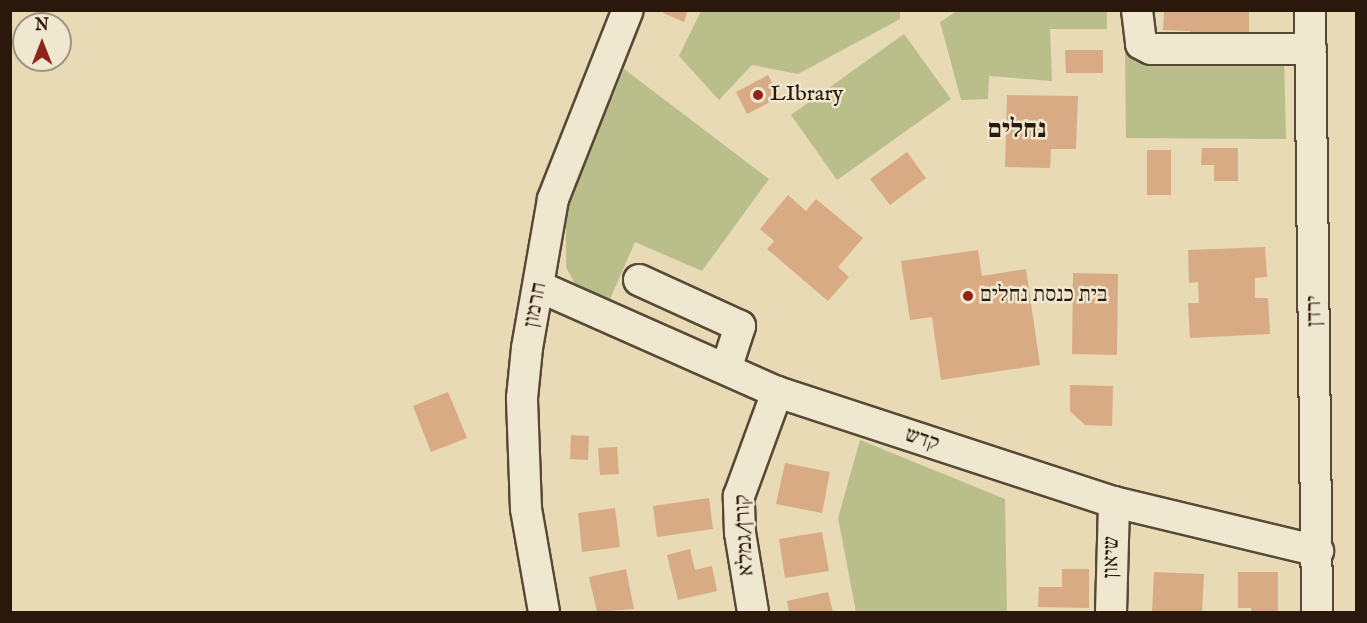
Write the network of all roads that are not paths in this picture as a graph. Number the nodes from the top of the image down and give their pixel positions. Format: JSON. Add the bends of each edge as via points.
{"nodes":[{"id":1,"x":628,"y":10,"type":"edge"},
{"id":2,"x":1137,"y":10,"type":"edge"},
{"id":3,"x":1310,"y":10,"type":"edge"},
{"id":4,"x":1311,"y":50,"type":"junction"},
{"id":5,"x":639,"y":280,"type":"dead end"},
{"id":6,"x":540,"y":287,"type":"junction"},
{"id":7,"x":726,"y":369,"type":"junction"},
{"id":8,"x":777,"y":392,"type":"junction"},
{"id":9,"x":1114,"y":502,"type":"junction"},
{"id":10,"x":1318,"y":551,"type":"junction"},
{"id":11,"x":544,"y":612,"type":"edge"},
{"id":12,"x":753,"y":612,"type":"edge"},
{"id":13,"x":1111,"y":612,"type":"edge"},
{"id":14,"x":1317,"y":612,"type":"edge"}],
"edges":[{"from":1,"to":6,"type":"street","name":"חרמון","via":[[553,199]]},
{"from":2,"to":4,"type":"street","via":[[1141,44],[1151,49]]},
{"from":3,"to":4,"type":"street","name":"ירדן"},
{"from":4,"to":10,"type":"street","name":"ירדן"},
{"from":5,"to":7,"type":"street","via":[[740,326]]},
{"from":6,"to":7,"type":"street","name":"קדש"},
{"from":6,"to":11,"type":"street","name":"חרמון","via":[[527,348],[523,433],[528,528]]},
{"from":7,"to":8,"type":"street","name":"קדש"},
{"from":8,"to":9,"type":"street","name":"קדש"},
{"from":8,"to":12,"type":"street","name":"קורן/גמלא","via":[[739,496],[740,533]]},
{"from":9,"to":10,"type":"street","name":"קדש"},
{"from":9,"to":13,"type":"street","name":"שיאון"},
{"from":10,"to":14,"type":"street","name":"ירדן"}]}
